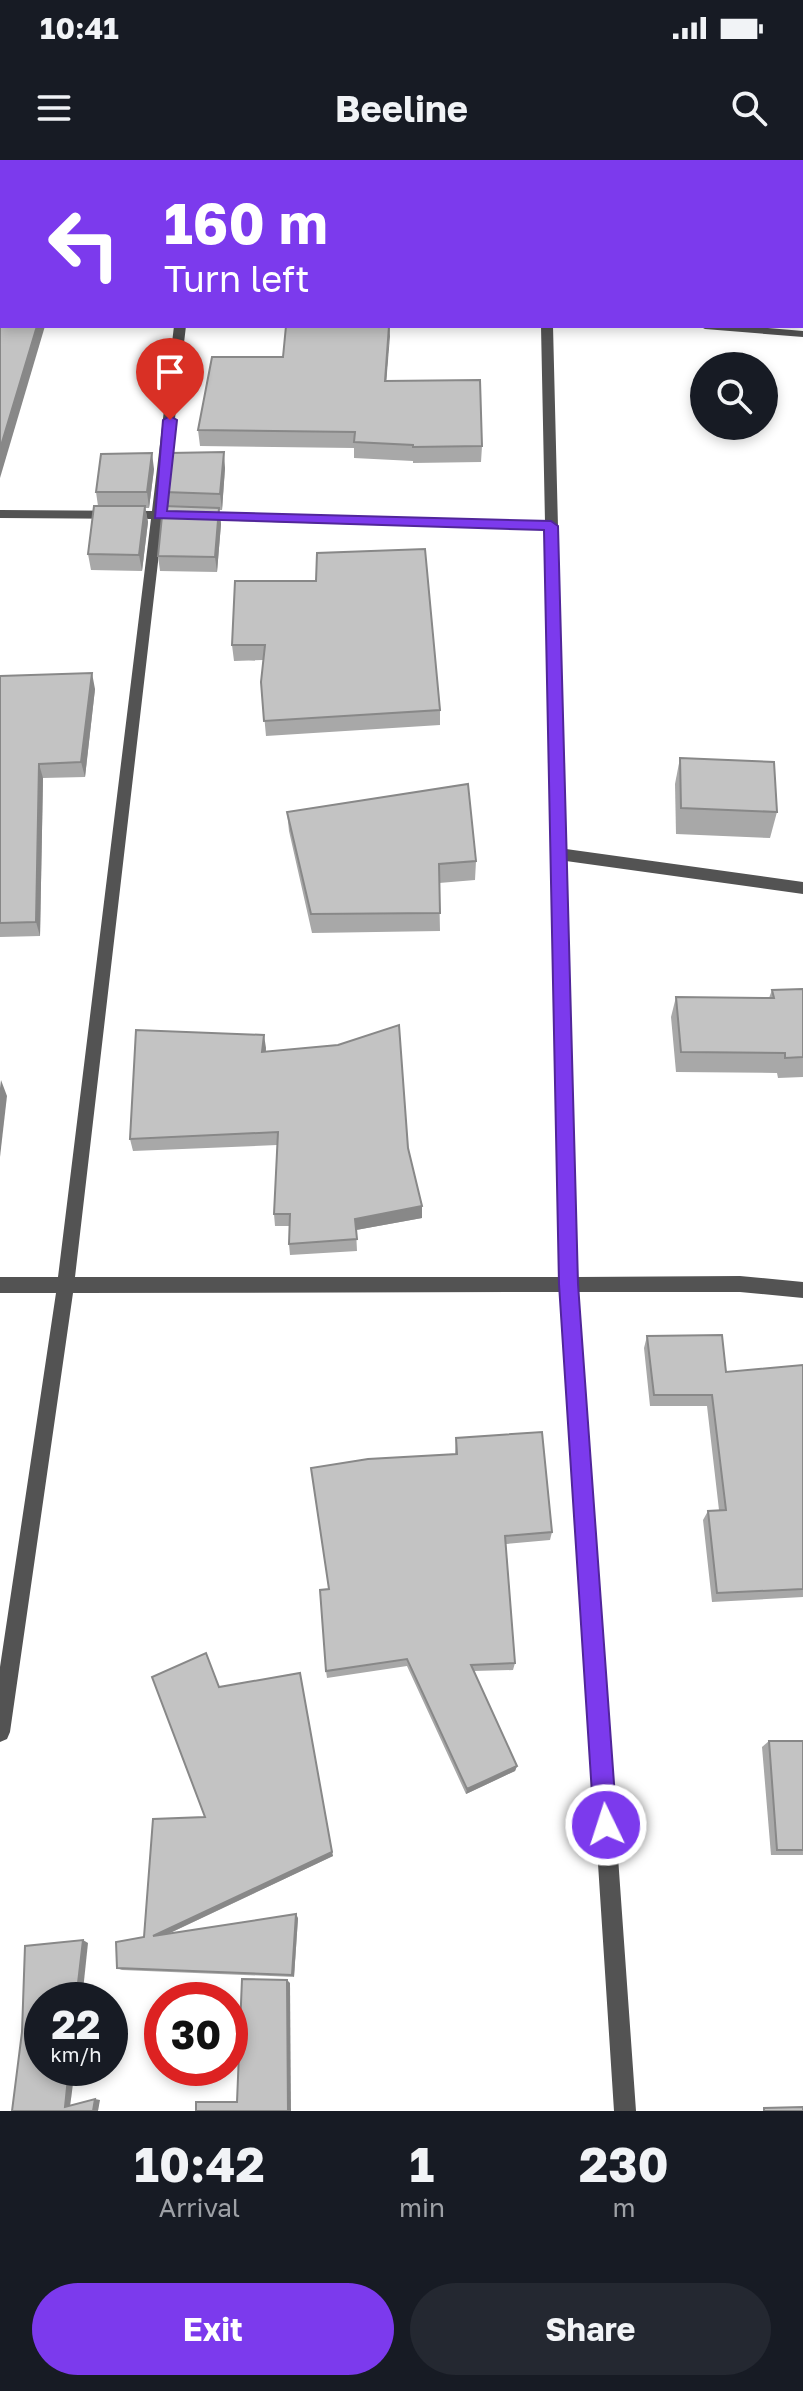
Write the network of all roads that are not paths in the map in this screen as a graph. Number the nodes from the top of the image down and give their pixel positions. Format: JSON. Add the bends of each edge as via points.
{"nodes":[{"id":1,"x":180,"y":328,"type":"edge"},
{"id":2,"x":547,"y":328,"type":"edge"},
{"id":3,"x":730,"y":328,"type":"edge"},
{"id":4,"x":803,"y":334,"type":"edge"},
{"id":5,"x":0,"y":514,"type":"edge"},
{"id":6,"x":160,"y":515,"type":"junction"},
{"id":7,"x":551,"y":526,"type":"junction"},
{"id":8,"x":559,"y":854,"type":"junction"},
{"id":9,"x":803,"y":888,"type":"edge"},
{"id":10,"x":569,"y":1284,"type":"junction"},
{"id":11,"x":0,"y":1285,"type":"edge"},
{"id":12,"x":66,"y":1285,"type":"junction"},
{"id":13,"x":803,"y":1290,"type":"edge"},
{"id":14,"x":0,"y":1732,"type":"edge"},
{"id":15,"x":625,"y":2111,"type":"edge"}],
"edges":[{"from":1,"to":6,"type":"street"},
{"from":2,"to":7,"type":"street"},
{"from":3,"to":4,"type":"street"},
{"from":5,"to":6,"type":"street"},
{"from":6,"to":7,"type":"street"},
{"from":6,"to":12,"type":"street"},
{"from":7,"to":8,"type":"street"},
{"from":8,"to":9,"type":"street"},
{"from":8,"to":10,"type":"street"},
{"from":10,"to":12,"type":"street"},
{"from":10,"to":13,"type":"street","via":[[740,1284]]},
{"from":10,"to":15,"type":"street"},
{"from":11,"to":12,"type":"street"},
{"from":12,"to":14,"type":"street"}]}
